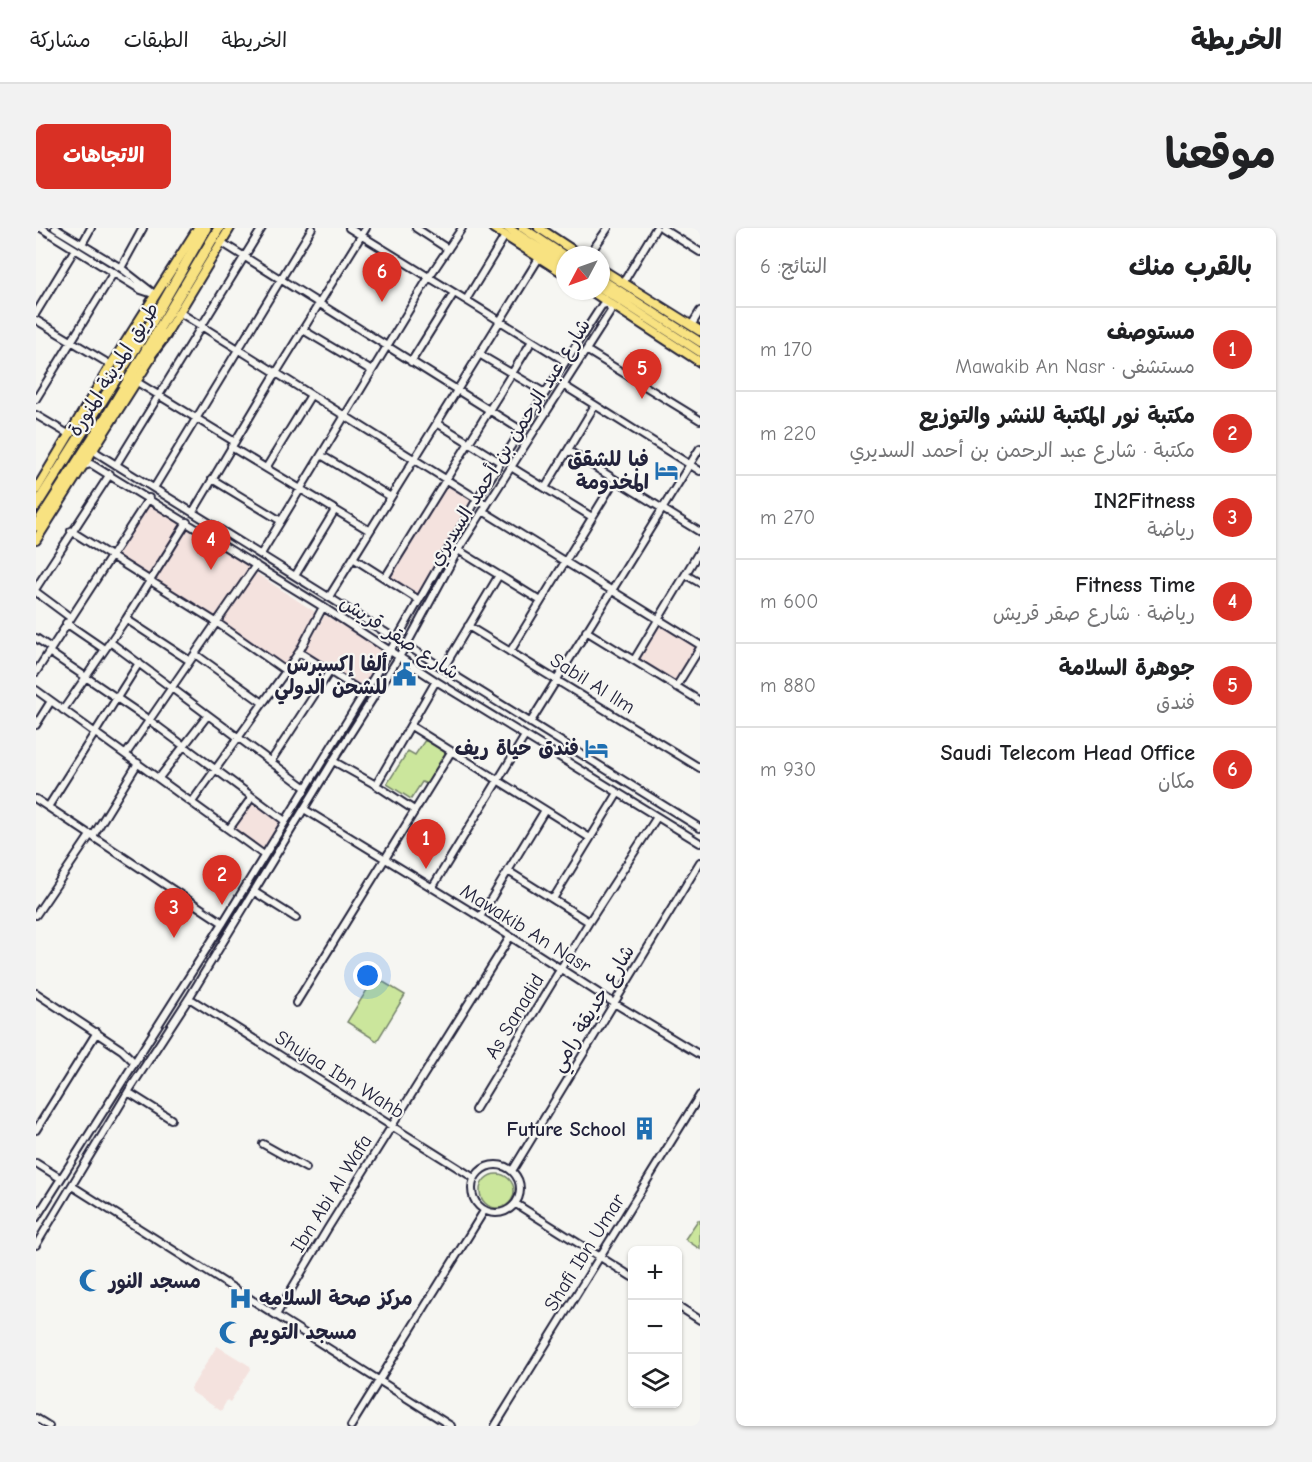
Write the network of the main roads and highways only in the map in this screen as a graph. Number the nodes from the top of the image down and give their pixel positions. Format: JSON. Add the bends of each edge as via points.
{"nodes":[{"id":1,"x":198,"y":228,"type":"edge"},
{"id":2,"x":206,"y":228,"type":"edge"},
{"id":3,"x":219,"y":228,"type":"edge"},
{"id":4,"x":230,"y":228,"type":"edge"},
{"id":5,"x":493,"y":228,"type":"edge"},
{"id":6,"x":523,"y":228,"type":"edge"},
{"id":7,"x":539,"y":228,"type":"edge"},
{"id":8,"x":507,"y":232,"type":"edge"},
{"id":9,"x":566,"y":246,"type":"edge"},
{"id":10,"x":556,"y":250,"type":"edge"},
{"id":11,"x":541,"y":254,"type":"junction"},
{"id":12,"x":556,"y":261,"type":"edge"},
{"id":13,"x":556,"y":266,"type":"edge"},
{"id":14,"x":610,"y":274,"type":"edge"},
{"id":15,"x":610,"y":285,"type":"edge"},
{"id":16,"x":610,"y":294,"type":"edge"},
{"id":17,"x":156,"y":296,"type":"junction"},
{"id":18,"x":604,"y":300,"type":"edge"},
{"id":19,"x":163,"y":331,"type":"junction"},
{"id":20,"x":700,"y":331,"type":"edge"},
{"id":21,"x":700,"y":342,"type":"edge"},
{"id":22,"x":700,"y":352,"type":"edge"},
{"id":23,"x":700,"y":362,"type":"edge"},
{"id":24,"x":103,"y":398,"type":"junction"},
{"id":25,"x":36,"y":490,"type":"edge"},
{"id":26,"x":36,"y":506,"type":"edge"},
{"id":27,"x":36,"y":528,"type":"edge"},
{"id":28,"x":36,"y":540,"type":"edge"}],
"edges":[{"from":1,"to":17,"type":"main road"},
{"from":2,"to":24,"type":"highway","name":"طريق المدينة المنورة"},
{"from":3,"to":19,"type":"highway","name":"طريق المدينة المنورة"},
{"from":4,"to":19,"type":"main road","via":[[179,312]]},
{"from":5,"to":8,"type":"main road"},
{"from":6,"to":10,"type":"main road"},
{"from":7,"to":9,"type":"main road"},
{"from":8,"to":11,"type":"main road"},
{"from":11,"to":12,"type":"main road"},
{"from":11,"to":13,"type":"main road"},
{"from":14,"to":20,"type":"main road"},
{"from":15,"to":21,"type":"main road"},
{"from":16,"to":22,"type":"main road"},
{"from":17,"to":24,"type":"main road"},
{"from":17,"to":25,"type":"main road"},
{"from":18,"to":23,"type":"main road"},
{"from":19,"to":27,"type":"highway","name":"طريق المدينة المنورة"},
{"from":19,"to":28,"type":"main road","via":[[137,382]]},
{"from":24,"to":26,"type":"highway","name":"طريق المدينة المنورة"}]}
